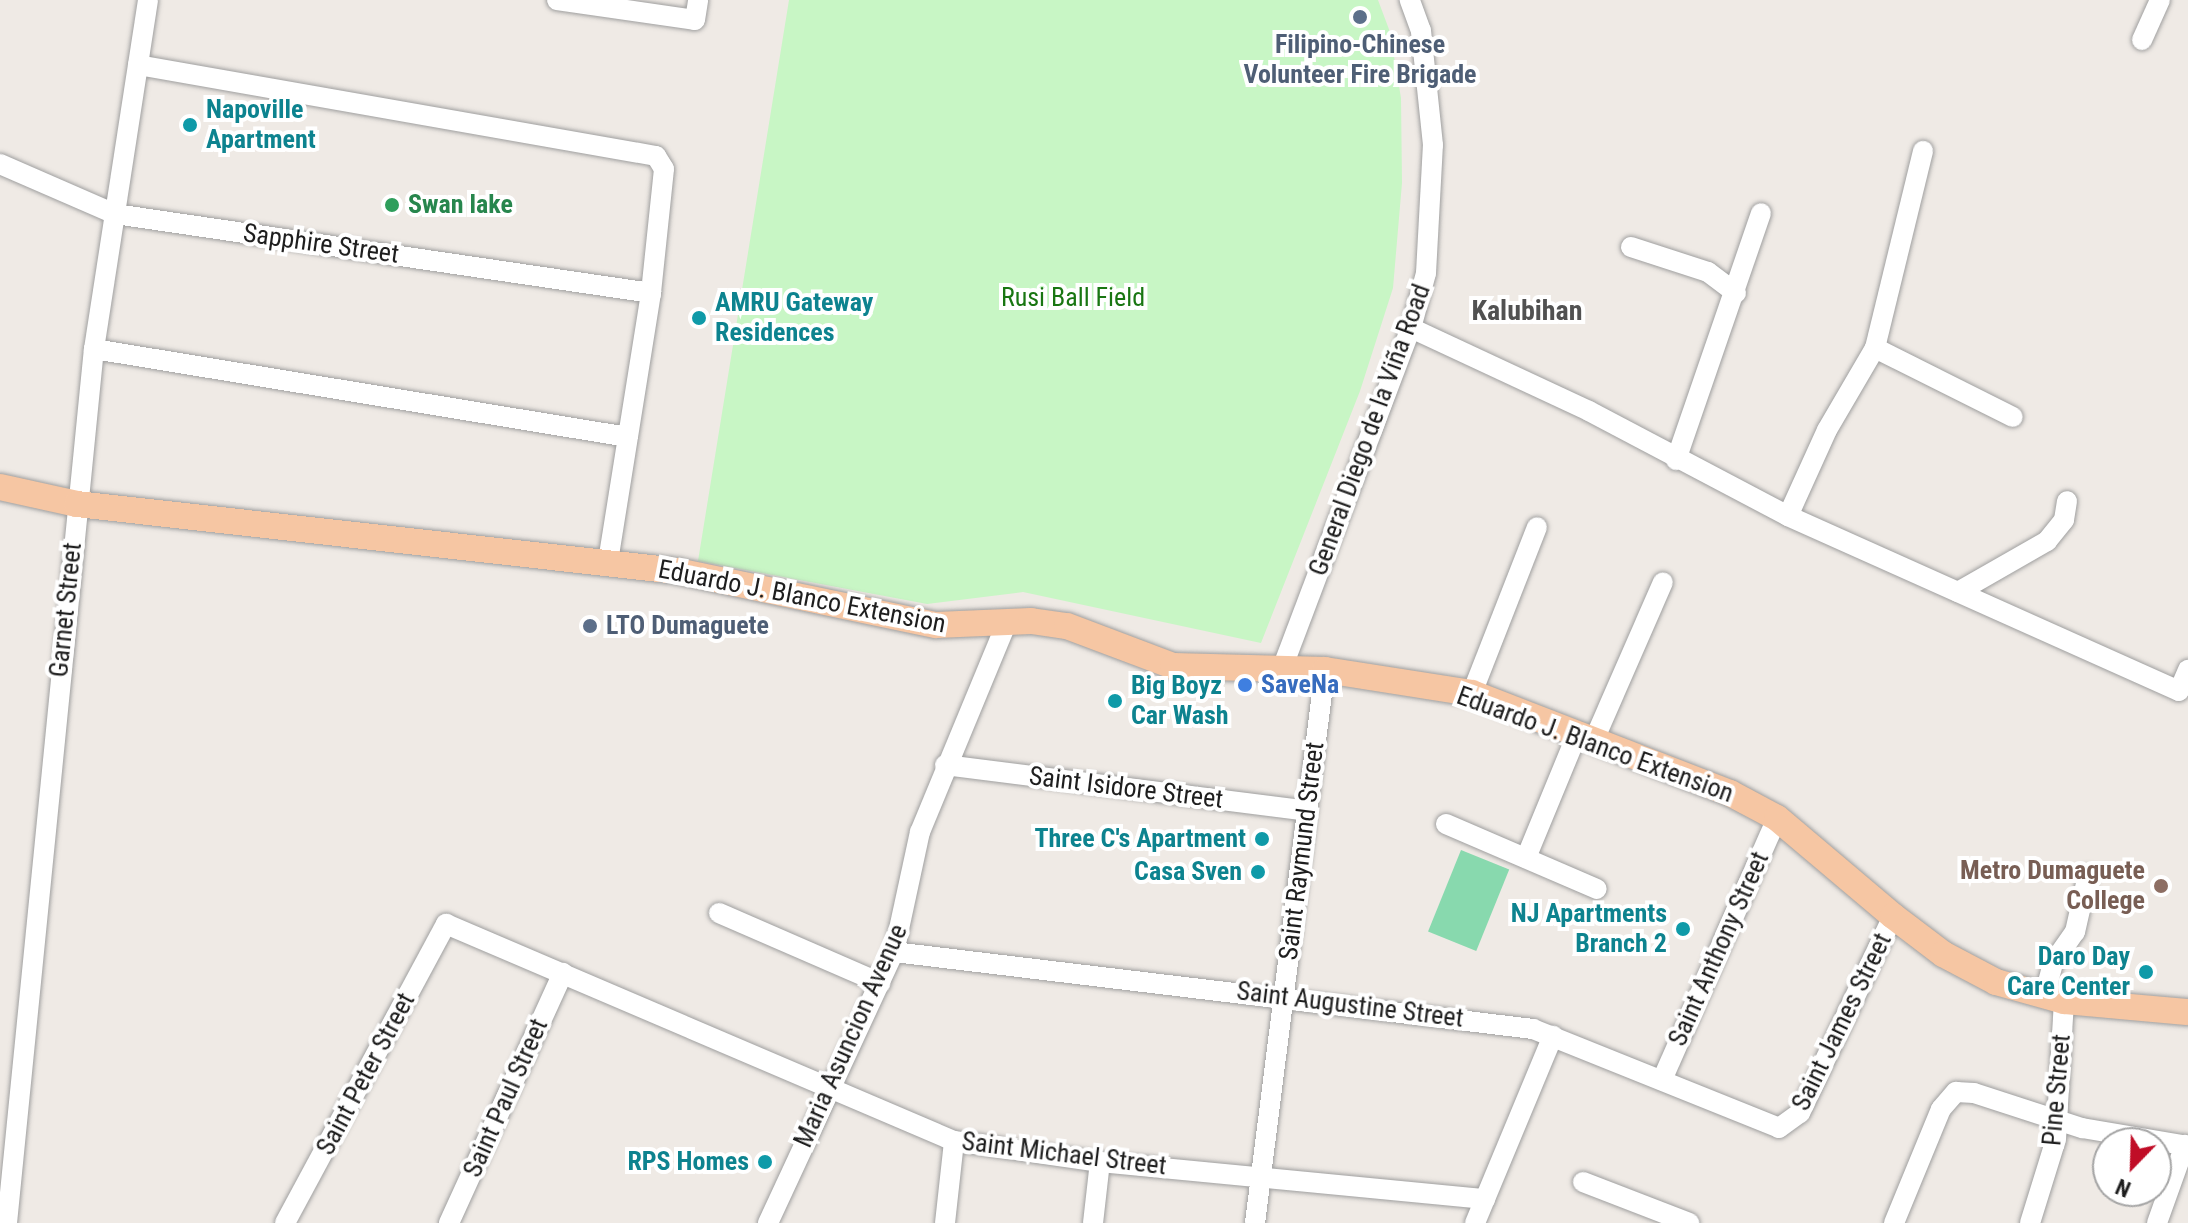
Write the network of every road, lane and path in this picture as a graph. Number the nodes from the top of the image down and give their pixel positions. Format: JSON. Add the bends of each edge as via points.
{"nodes":[{"id":1,"x":148,"y":0,"type":"edge"},
{"id":2,"x":557,"y":0,"type":"edge"},
{"id":3,"x":698,"y":0,"type":"edge"},
{"id":4,"x":1410,"y":0,"type":"edge"},
{"id":5,"x":2160,"y":0,"type":"edge"},
{"id":6,"x":2142,"y":40,"type":"dead end"},
{"id":7,"x":138,"y":65,"type":"junction"},
{"id":8,"x":1923,"y":151,"type":"dead end"},
{"id":9,"x":0,"y":164,"type":"edge"},
{"id":10,"x":1761,"y":213,"type":"dead end"},
{"id":11,"x":115,"y":214,"type":"junction"},
{"id":12,"x":1631,"y":247,"type":"dead end"},
{"id":13,"x":651,"y":293,"type":"junction"},
{"id":14,"x":1736,"y":293,"type":"junction"},
{"id":15,"x":1411,"y":328,"type":"junction"},
{"id":16,"x":1875,"y":348,"type":"junction"},
{"id":17,"x":94,"y":349,"type":"junction"},
{"id":18,"x":2013,"y":417,"type":"dead end"},
{"id":19,"x":628,"y":437,"type":"junction"},
{"id":20,"x":1676,"y":460,"type":"junction"},
{"id":21,"x":0,"y":487,"type":"edge"},
{"id":22,"x":2067,"y":501,"type":"dead end"},
{"id":23,"x":77,"y":504,"type":"junction"},
{"id":24,"x":1788,"y":516,"type":"junction"},
{"id":25,"x":1537,"y":527,"type":"dead end"},
{"id":26,"x":608,"y":562,"type":"junction"},
{"id":27,"x":1663,"y":582,"type":"dead end"},
{"id":28,"x":1958,"y":592,"type":"junction"},
{"id":29,"x":1007,"y":622,"type":"junction"},
{"id":30,"x":1283,"y":666,"type":"junction"},
{"id":31,"x":1325,"y":670,"type":"junction"},
{"id":32,"x":2188,"y":670,"type":"edge"},
{"id":33,"x":1472,"y":693,"type":"junction"},
{"id":34,"x":1586,"y":737,"type":"junction"},
{"id":35,"x":945,"y":765,"type":"junction"},
{"id":36,"x":1307,"y":811,"type":"junction"},
{"id":37,"x":1777,"y":818,"type":"junction"},
{"id":38,"x":1446,"y":824,"type":"dead end"},
{"id":39,"x":1526,"y":858,"type":"junction"},
{"id":40,"x":2088,"y":875,"type":"dead end"},
{"id":41,"x":1597,"y":889,"type":"dead end"},
{"id":42,"x":719,"y":913,"type":"dead end"},
{"id":43,"x":1893,"y":916,"type":"junction"},
{"id":44,"x":446,"y":924,"type":"joint"},
{"id":45,"x":894,"y":952,"type":"junction"},
{"id":46,"x":563,"y":973,"type":"junction"},
{"id":47,"x":880,"y":983,"type":"junction"},
{"id":48,"x":1283,"y":996,"type":"junction"},
{"id":49,"x":2054,"y":999,"type":"junction"},
{"id":50,"x":2188,"y":1012,"type":"edge"},
{"id":51,"x":1553,"y":1036,"type":"junction"},
{"id":52,"x":1662,"y":1080,"type":"junction"},
{"id":53,"x":830,"y":1087,"type":"junction"},
{"id":54,"x":2059,"y":1121,"type":"junction"},
{"id":55,"x":1788,"y":1125,"type":"joint"},
{"id":56,"x":954,"y":1141,"type":"junction"},
{"id":57,"x":2186,"y":1145,"type":"edge"},
{"id":58,"x":1100,"y":1162,"type":"junction"},
{"id":59,"x":1260,"y":1177,"type":"junction"},
{"id":60,"x":1583,"y":1182,"type":"dead end"},
{"id":61,"x":1485,"y":1199,"type":"junction"},
{"id":62,"x":7,"y":1223,"type":"edge"},
{"id":63,"x":285,"y":1223,"type":"edge"},
{"id":64,"x":449,"y":1223,"type":"edge"},
{"id":65,"x":768,"y":1223,"type":"edge"},
{"id":66,"x":945,"y":1223,"type":"edge"},
{"id":67,"x":1093,"y":1223,"type":"edge"},
{"id":68,"x":1255,"y":1223,"type":"edge"},
{"id":69,"x":1475,"y":1223,"type":"edge"},
{"id":70,"x":1689,"y":1223,"type":"edge"},
{"id":71,"x":1894,"y":1223,"type":"edge"},
{"id":72,"x":2030,"y":1223,"type":"edge"},
{"id":73,"x":2157,"y":1223,"type":"edge"}],
"edges":[{"from":1,"to":7,"type":"street","name":"Garnet Street"},
{"from":2,"to":3,"type":"street","via":[[695,20]]},
{"from":4,"to":15,"type":"street","name":"General Diego de la Viña Road","via":[[1421,31],[1433,145],[1426,273]]},
{"from":5,"to":6,"type":"street"},
{"from":7,"to":11,"type":"street","name":"Garnet Street"},
{"from":7,"to":13,"type":"street","via":[[656,156],[664,169]]},
{"from":8,"to":16,"type":"street"},
{"from":9,"to":11,"type":"street","name":"Sapphire Street"},
{"from":10,"to":14,"type":"street"},
{"from":11,"to":13,"type":"street","name":"Sapphire Street"},
{"from":11,"to":17,"type":"street","name":"Garnet Street"},
{"from":12,"to":14,"type":"street","via":[[1708,272]]},
{"from":13,"to":19,"type":"street"},
{"from":14,"to":20,"type":"street"},
{"from":15,"to":20,"type":"street","via":[[1589,411]]},
{"from":15,"to":30,"type":"street","name":"General Diego de la Viña Road"},
{"from":16,"to":18,"type":"street"},
{"from":16,"to":24,"type":"street","via":[[1827,430]]},
{"from":17,"to":19,"type":"street"},
{"from":17,"to":23,"type":"street","name":"Garnet Street"},
{"from":19,"to":26,"type":"street"},
{"from":20,"to":24,"type":"street"},
{"from":21,"to":23,"type":"main road","name":"Eduardo J. Blanco Extension"},
{"from":22,"to":28,"type":"street","via":[[2057,532],[2019,561],[1985,573]]},
{"from":23,"to":26,"type":"main road","name":"Eduardo J. Blanco Extension"},
{"from":23,"to":62,"type":"street","name":"Garnet Street"},
{"from":24,"to":28,"type":"street"},
{"from":25,"to":33,"type":"street"},
{"from":26,"to":29,"type":"main road","name":"Eduardo J. Blanco Extension","via":[[696,574],[911,622],[977,627]]},
{"from":27,"to":34,"type":"street"},
{"from":28,"to":32,"type":"street","via":[[2179,691]]},
{"from":29,"to":30,"type":"main road","name":"Eduardo J. Blanco Extension","via":[[1067,626],[1173,666]]},
{"from":29,"to":35,"type":"street","name":"Maria Asuncion Avenue"},
{"from":30,"to":31,"type":"main road","name":"Eduardo J. Blanco Extension"},
{"from":31,"to":33,"type":"main road","name":"Eduardo J. Blanco Extension"},
{"from":31,"to":36,"type":"street","name":"Saint Raymund Street"},
{"from":33,"to":34,"type":"main road","name":"Eduardo J. Blanco Extension"},
{"from":34,"to":37,"type":"main road","name":"Eduardo J. Blanco Extension","via":[[1730,793]]},
{"from":34,"to":39,"type":"street"},
{"from":35,"to":36,"type":"street","name":"Saint Isidore Street"},
{"from":35,"to":45,"type":"street","name":"Maria Asuncion Avenue","via":[[920,832]]},
{"from":36,"to":48,"type":"street","name":"Saint Raymund Street"},
{"from":37,"to":43,"type":"main road","name":"Eduardo J. Blanco Extension"},
{"from":37,"to":52,"type":"street","name":"Saint Anthony Street"},
{"from":38,"to":39,"type":"street"},
{"from":39,"to":41,"type":"street"},
{"from":40,"to":49,"type":"street","name":"Pine Street","via":[[2075,932],[2053,963]]},
{"from":42,"to":47,"type":"street"},
{"from":43,"to":49,"type":"main road","name":"Eduardo J. Blanco Extension","via":[[1943,954],[1996,982]]},
{"from":43,"to":55,"type":"street","name":"Saint James Street","via":[[1800,1113]]},
{"from":44,"to":46,"type":"street","name":"Saint Michael Street"},
{"from":44,"to":63,"type":"street","name":"Saint Peter Street"},
{"from":45,"to":47,"type":"street","name":"Maria Asuncion Avenue"},
{"from":45,"to":48,"type":"street","name":"Saint Augustine Street"},
{"from":46,"to":53,"type":"street","name":"Saint Michael Street"},
{"from":46,"to":64,"type":"street","name":"Saint Paul Street"},
{"from":47,"to":53,"type":"street","name":"Maria Asuncion Avenue"},
{"from":48,"to":51,"type":"street","name":"Saint Augustine Street"},
{"from":48,"to":59,"type":"street","name":"Saint Raymund Street"},
{"from":49,"to":50,"type":"main road","name":"Eduardo J. Blanco Extension"},
{"from":49,"to":54,"type":"street","name":"Pine Street"},
{"from":51,"to":52,"type":"street","name":"Saint Augustine Street"},
{"from":51,"to":61,"type":"street"},
{"from":52,"to":55,"type":"street","name":"Saint Augustine Street","via":[[1769,1125]]},
{"from":53,"to":56,"type":"street","name":"Saint Michael Street"},
{"from":53,"to":65,"type":"street","name":"Maria Asuncion Avenue"},
{"from":54,"to":57,"type":"street"},
{"from":54,"to":71,"type":"street","via":[[1956,1092],[1941,1109]]},
{"from":54,"to":72,"type":"street","name":"Pine Street"},
{"from":56,"to":58,"type":"street","name":"Saint Michael Street"},
{"from":56,"to":66,"type":"street"},
{"from":57,"to":73,"type":"street"},
{"from":58,"to":59,"type":"street","name":"Saint Michael Street"},
{"from":58,"to":67,"type":"street"},
{"from":59,"to":61,"type":"street","name":"Saint Michael Street"},
{"from":59,"to":68,"type":"street","name":"Saint Raymund Street"},
{"from":60,"to":70,"type":"street"},
{"from":61,"to":69,"type":"street"}]}
